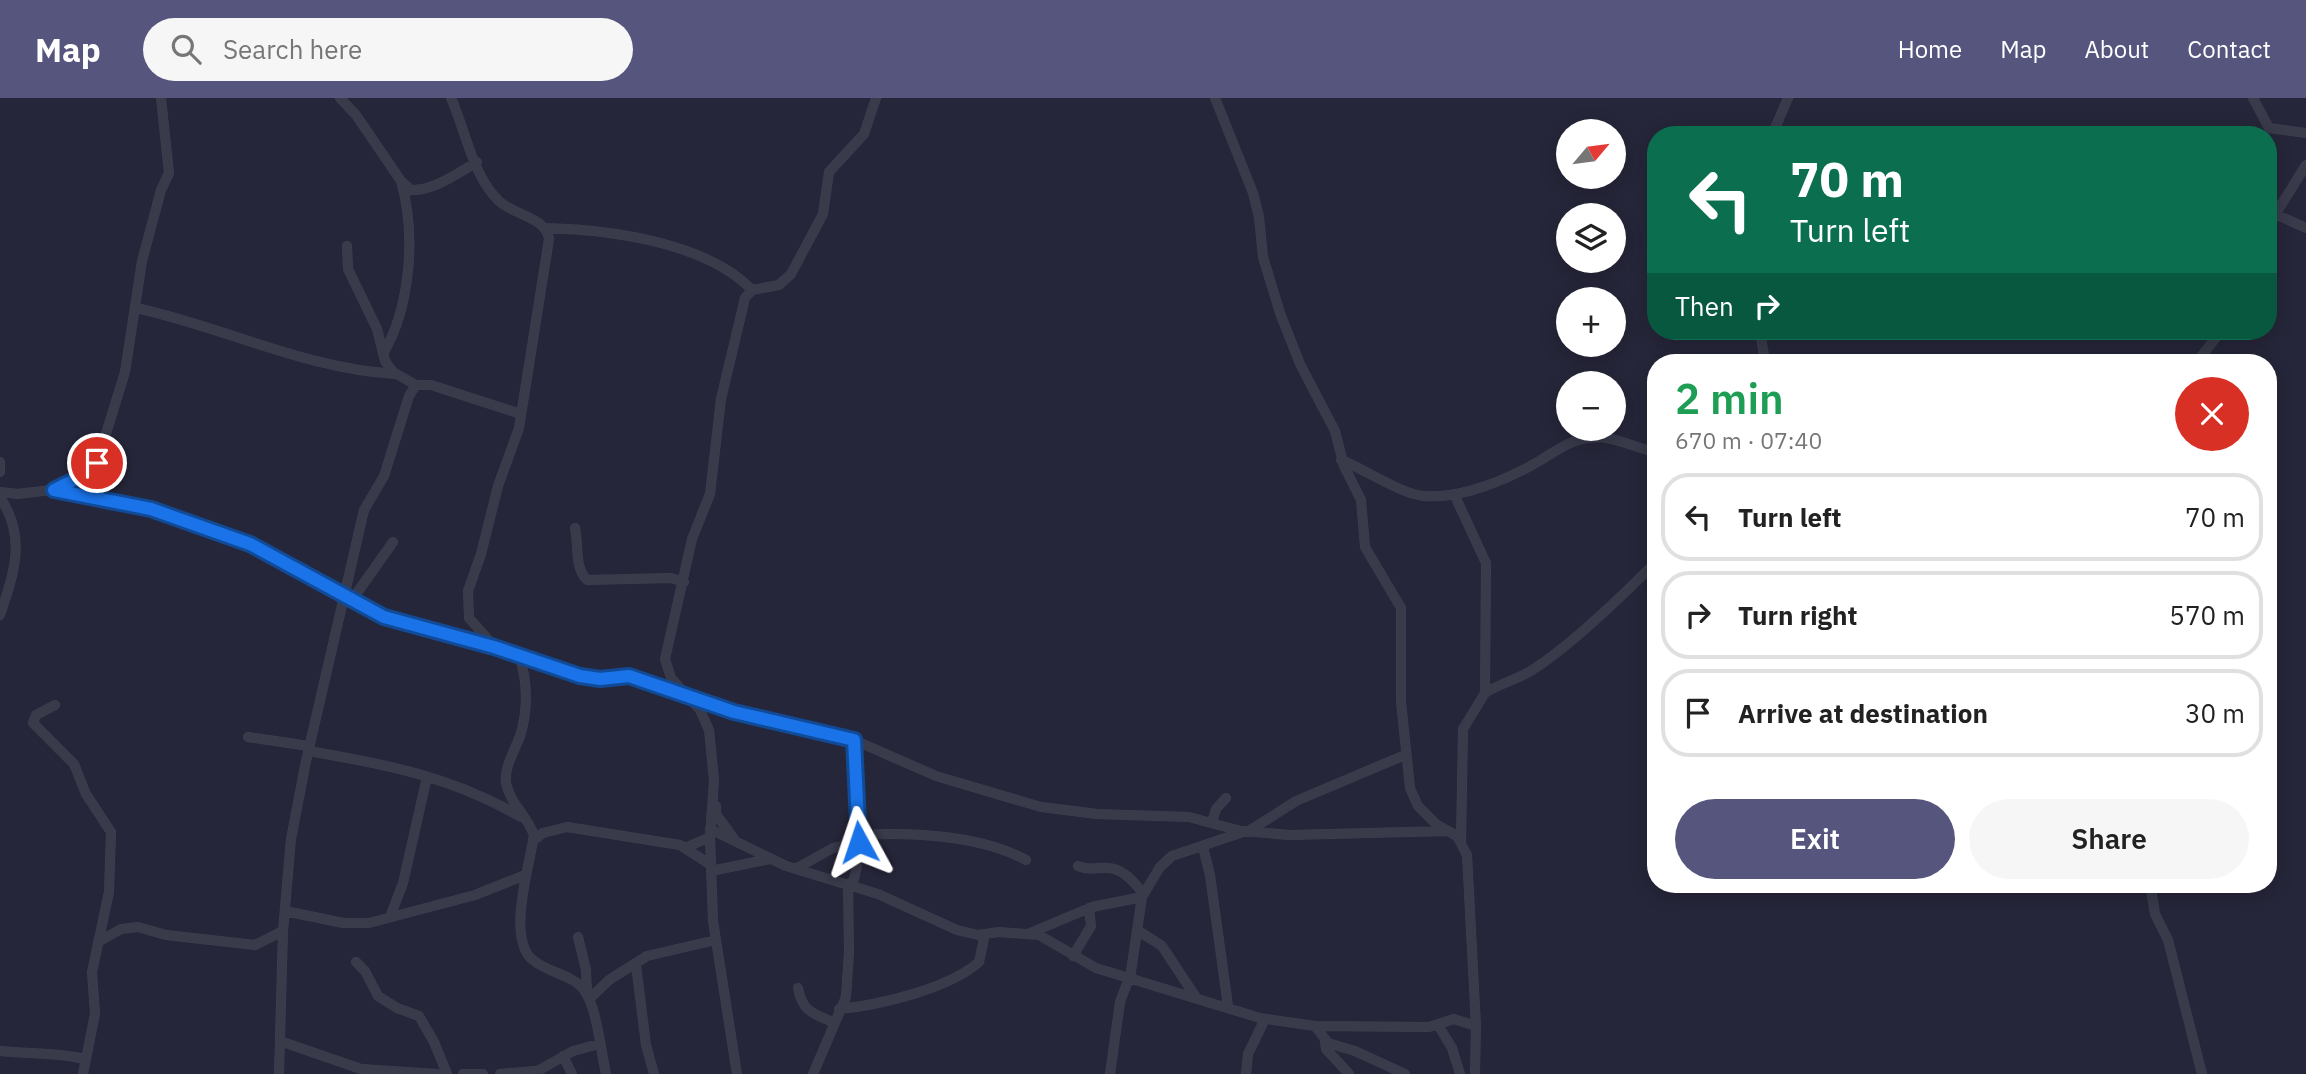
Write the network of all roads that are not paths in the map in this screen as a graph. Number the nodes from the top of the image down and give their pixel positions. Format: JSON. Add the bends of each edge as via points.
{"nodes":[{"id":1,"x":161,"y":98,"type":"edge"},
{"id":2,"x":340,"y":98,"type":"edge"},
{"id":3,"x":451,"y":98,"type":"edge"},
{"id":4,"x":876,"y":98,"type":"edge"},
{"id":5,"x":1215,"y":98,"type":"edge"},
{"id":6,"x":1788,"y":98,"type":"edge"},
{"id":7,"x":2253,"y":98,"type":"edge"},
{"id":8,"x":1776,"y":126,"type":"edge"},
{"id":9,"x":2268,"y":126,"type":"edge"},
{"id":10,"x":2277,"y":129,"type":"edge"},
{"id":11,"x":2306,"y":133,"type":"edge"},
{"id":12,"x":477,"y":162,"type":"junction"},
{"id":13,"x":2306,"y":165,"type":"edge"},
{"id":14,"x":2303,"y":174,"type":"edge"},
{"id":15,"x":401,"y":181,"type":"junction"},
{"id":16,"x":2277,"y":211,"type":"edge"},
{"id":17,"x":2277,"y":215,"type":"edge"},
{"id":18,"x":545,"y":228,"type":"junction"},
{"id":19,"x":2306,"y":228,"type":"edge"},
{"id":20,"x":346,"y":246,"type":"dead end"},
{"id":21,"x":752,"y":290,"type":"junction"},
{"id":22,"x":136,"y":309,"type":"junction"},
{"id":23,"x":2214,"y":340,"type":"edge"},
{"id":24,"x":383,"y":354,"type":"junction"},
{"id":25,"x":2203,"y":354,"type":"edge"},
{"id":26,"x":396,"y":374,"type":"junction"},
{"id":27,"x":416,"y":385,"type":"junction"},
{"id":28,"x":521,"y":414,"type":"junction"},
{"id":29,"x":1647,"y":449,"type":"edge"},
{"id":30,"x":1341,"y":460,"type":"junction"},
{"id":31,"x":0,"y":462,"type":"edge"},
{"id":32,"x":0,"y":472,"type":"edge"},
{"id":33,"x":54,"y":490,"type":"junction"},
{"id":34,"x":0,"y":494,"type":"edge"},
{"id":35,"x":1454,"y":494,"type":"junction"},
{"id":36,"x":575,"y":528,"type":"dead end"},
{"id":37,"x":393,"y":542,"type":"dead end"},
{"id":38,"x":1647,"y":571,"type":"edge"},
{"id":39,"x":684,"y":582,"type":"junction"},
{"id":40,"x":348,"y":597,"type":"junction"},
{"id":41,"x":0,"y":615,"type":"edge"},
{"id":42,"x":494,"y":647,"type":"junction"},
{"id":43,"x":519,"y":656,"type":"junction"},
{"id":44,"x":1485,"y":693,"type":"junction"},
{"id":45,"x":684,"y":695,"type":"junction"},
{"id":46,"x":55,"y":705,"type":"dead end"},
{"id":47,"x":248,"y":737,"type":"dead end"},
{"id":48,"x":854,"y":740,"type":"junction"},
{"id":49,"x":309,"y":748,"type":"junction"},
{"id":50,"x":1405,"y":755,"type":"junction"},
{"id":51,"x":427,"y":777,"type":"junction"},
{"id":52,"x":714,"y":794,"type":"junction"},
{"id":53,"x":1226,"y":798,"type":"dead end"},
{"id":54,"x":524,"y":819,"type":"junction"},
{"id":55,"x":1212,"y":822,"type":"junction"},
{"id":56,"x":1247,"y":831,"type":"junction"},
{"id":57,"x":1448,"y":831,"type":"junction"},
{"id":58,"x":710,"y":833,"type":"junction"},
{"id":59,"x":860,"y":839,"type":"junction"},
{"id":60,"x":534,"y":840,"type":"junction"},
{"id":61,"x":736,"y":842,"type":"junction"},
{"id":62,"x":1461,"y":842,"type":"junction"},
{"id":63,"x":685,"y":848,"type":"junction"},
{"id":64,"x":1203,"y":848,"type":"junction"},
{"id":65,"x":770,"y":859,"type":"junction"},
{"id":66,"x":1026,"y":860,"type":"dead end"},
{"id":67,"x":1078,"y":866,"type":"dead end"},
{"id":68,"x":711,"y":868,"type":"junction"},
{"id":69,"x":797,"y":869,"type":"junction"},
{"id":70,"x":525,"y":875,"type":"junction"},
{"id":71,"x":850,"y":884,"type":"junction"},
{"id":72,"x":2152,"y":893,"type":"edge"},
{"id":73,"x":1143,"y":896,"type":"junction"},
{"id":74,"x":1089,"y":908,"type":"junction"},
{"id":75,"x":285,"y":911,"type":"junction"},
{"id":76,"x":390,"y":917,"type":"junction"},
{"id":77,"x":283,"y":930,"type":"junction"},
{"id":78,"x":1137,"y":930,"type":"junction"},
{"id":79,"x":985,"y":934,"type":"junction"},
{"id":80,"x":1028,"y":934,"type":"junction"},
{"id":81,"x":578,"y":937,"type":"dead end"},
{"id":82,"x":716,"y":940,"type":"junction"},
{"id":83,"x":98,"y":942,"type":"junction"},
{"id":84,"x":1073,"y":956,"type":"junction"},
{"id":85,"x":355,"y":962,"type":"dead end"},
{"id":86,"x":636,"y":965,"type":"junction"},
{"id":87,"x":1129,"y":978,"type":"junction"},
{"id":88,"x":798,"y":988,"type":"dead end"},
{"id":89,"x":1195,"y":996,"type":"junction"},
{"id":90,"x":588,"y":997,"type":"junction"},
{"id":91,"x":1228,"y":1006,"type":"junction"},
{"id":92,"x":839,"y":1009,"type":"junction"},
{"id":93,"x":1265,"y":1019,"type":"junction"},
{"id":94,"x":833,"y":1022,"type":"junction"},
{"id":95,"x":1438,"y":1025,"type":"junction"},
{"id":96,"x":1315,"y":1026,"type":"junction"},
{"id":97,"x":1476,"y":1026,"type":"junction"},
{"id":98,"x":280,"y":1041,"type":"junction"},
{"id":99,"x":1325,"y":1041,"type":"junction"},
{"id":100,"x":599,"y":1044,"type":"junction"},
{"id":101,"x":0,"y":1051,"type":"edge"},
{"id":102,"x":563,"y":1056,"type":"junction"},
{"id":103,"x":85,"y":1059,"type":"junction"},
{"id":104,"x":534,"y":1073,"type":"edge"},
{"id":105,"x":83,"y":1074,"type":"edge"},
{"id":106,"x":279,"y":1074,"type":"edge"},
{"id":107,"x":438,"y":1074,"type":"edge"},
{"id":108,"x":447,"y":1074,"type":"edge"},
{"id":109,"x":463,"y":1074,"type":"edge"},
{"id":110,"x":483,"y":1074,"type":"edge"},
{"id":111,"x":500,"y":1074,"type":"edge"},
{"id":112,"x":572,"y":1074,"type":"edge"},
{"id":113,"x":606,"y":1074,"type":"edge"},
{"id":114,"x":654,"y":1074,"type":"edge"},
{"id":115,"x":737,"y":1074,"type":"edge"},
{"id":116,"x":813,"y":1074,"type":"edge"},
{"id":117,"x":1110,"y":1074,"type":"edge"},
{"id":118,"x":1246,"y":1074,"type":"edge"},
{"id":119,"x":1349,"y":1074,"type":"edge"},
{"id":120,"x":1405,"y":1074,"type":"edge"},
{"id":121,"x":1460,"y":1074,"type":"edge"},
{"id":122,"x":1475,"y":1074,"type":"edge"},
{"id":123,"x":2202,"y":1074,"type":"edge"}],
"edges":[{"from":1,"to":22,"type":"street","via":[[169,173],[142,261]]},
{"from":2,"to":15,"type":"street"},
{"from":3,"to":12,"type":"street"},
{"from":4,"to":21,"type":"street","via":[[864,134],[829,172],[823,214],[791,274],[779,285]]},
{"from":5,"to":30,"type":"street","via":[[1253,193],[1263,257],[1280,313],[1335,431]]},
{"from":6,"to":8,"type":"street"},
{"from":7,"to":9,"type":"street"},
{"from":10,"to":11,"type":"street"},
{"from":12,"to":15,"type":"street","via":[[425,188],[411,190]]},
{"from":12,"to":18,"type":"street","via":[[501,203]]},
{"from":13,"to":14,"type":"street"},
{"from":14,"to":16,"type":"street"},
{"from":15,"to":24,"type":"street","via":[[408,206],[406,281],[397,328]]},
{"from":17,"to":19,"type":"street"},
{"from":18,"to":21,"type":"street","via":[[628,236],[682,251],[718,263]]},
{"from":18,"to":28,"type":"street","via":[[548,245]]},
{"from":20,"to":24,"type":"street","via":[[348,269],[377,329]]},
{"from":21,"to":39,"type":"street","via":[[742,306],[729,361],[710,494],[694,531]]},
{"from":22,"to":26,"type":"street","via":[[310,360]]},
{"from":22,"to":33,"type":"street","via":[[125,372],[97,463]]},
{"from":23,"to":25,"type":"street"},
{"from":24,"to":26,"type":"street"},
{"from":26,"to":27,"type":"street"},
{"from":27,"to":28,"type":"street","via":[[431,385]]},
{"from":27,"to":40,"type":"street","via":[[384,476],[364,510]]},
{"from":28,"to":42,"type":"street","via":[[468,591],[469,618]]},
{"from":29,"to":35,"type":"street","via":[[1606,437],[1587,438],[1487,484]]},
{"from":30,"to":35,"type":"street","via":[[1421,496]]},
{"from":30,"to":50,"type":"street","via":[[1361,500],[1365,547],[1401,608]]},
{"from":31,"to":32,"type":"street"},
{"from":33,"to":34,"type":"street"},
{"from":33,"to":40,"type":"street","via":[[181,517],[259,548]]},
{"from":34,"to":41,"type":"street","via":[[12,522],[17,565]]},
{"from":35,"to":44,"type":"street","via":[[1486,564]]},
{"from":36,"to":39,"type":"street","via":[[579,565],[587,580],[671,578]]},
{"from":37,"to":40,"type":"street"},
{"from":38,"to":44,"type":"street","via":[[1546,659]]},
{"from":39,"to":45,"type":"street","via":[[665,659],[667,671]]},
{"from":40,"to":42,"type":"street","via":[[384,617]]},
{"from":40,"to":49,"type":"street"},
{"from":42,"to":43,"type":"street"},
{"from":43,"to":45,"type":"street","via":[[592,678],[629,676]]},
{"from":43,"to":54,"type":"street","via":[[525,709],[506,776]]},
{"from":44,"to":62,"type":"street","via":[[1461,740]]},
{"from":45,"to":48,"type":"street","via":[[734,712]]},
{"from":45,"to":52,"type":"street","via":[[700,710],[709,730]]},
{"from":46,"to":83,"type":"street","via":[[36,715],[33,723],[74,764],[86,794],[111,832],[109,892]]},
{"from":47,"to":49,"type":"street"},
{"from":48,"to":55,"type":"street","via":[[936,776],[1041,807]]},
{"from":48,"to":59,"type":"street"},
{"from":49,"to":51,"type":"street","via":[[397,766]]},
{"from":49,"to":75,"type":"street","via":[[291,839]]},
{"from":50,"to":56,"type":"street","via":[[1296,801]]},
{"from":50,"to":57,"type":"street","via":[[1418,806]]},
{"from":51,"to":54,"type":"street","via":[[472,790]]},
{"from":51,"to":76,"type":"street","via":[[404,883]]},
{"from":52,"to":58,"type":"street"},
{"from":52,"to":61,"type":"street","via":[[716,814]]},
{"from":53,"to":55,"type":"street"},
{"from":54,"to":60,"type":"street"},
{"from":55,"to":56,"type":"street"},
{"from":56,"to":57,"type":"street","via":[[1325,836]]},
{"from":56,"to":64,"type":"street"},
{"from":57,"to":62,"type":"street"},
{"from":58,"to":61,"type":"street"},
{"from":58,"to":63,"type":"street"},
{"from":58,"to":68,"type":"street"},
{"from":59,"to":66,"type":"street","via":[[916,834],[981,845]]},
{"from":59,"to":69,"type":"street"},
{"from":59,"to":71,"type":"street"},
{"from":60,"to":63,"type":"street","via":[[567,827]]},
{"from":60,"to":70,"type":"street"},
{"from":61,"to":65,"type":"street"},
{"from":62,"to":97,"type":"street","via":[[1470,886]]},
{"from":63,"to":68,"type":"street"},
{"from":64,"to":73,"type":"street","via":[[1167,859]]},
{"from":64,"to":91,"type":"street"},
{"from":65,"to":68,"type":"street","via":[[739,868]]},
{"from":65,"to":69,"type":"street"},
{"from":67,"to":73,"type":"street","via":[[1114,868]]},
{"from":68,"to":82,"type":"street"},
{"from":69,"to":71,"type":"street"},
{"from":70,"to":76,"type":"street","via":[[475,895]]},
{"from":70,"to":90,"type":"street","via":[[521,939],[527,955],[577,983]]},
{"from":71,"to":79,"type":"street","via":[[957,930]]},
{"from":71,"to":92,"type":"street","via":[[848,981]]},
{"from":72,"to":123,"type":"street"},
{"from":73,"to":74,"type":"street"},
{"from":73,"to":78,"type":"street"},
{"from":74,"to":80,"type":"street"},
{"from":74,"to":84,"type":"street","via":[[1091,926]]},
{"from":75,"to":76,"type":"street","via":[[357,924]]},
{"from":75,"to":77,"type":"street"},
{"from":77,"to":83,"type":"street","via":[[255,945],[166,935],[138,927],[121,929]]},
{"from":77,"to":98,"type":"street"},
{"from":78,"to":87,"type":"street"},
{"from":78,"to":89,"type":"street","via":[[1162,946]]},
{"from":79,"to":80,"type":"street"},
{"from":79,"to":92,"type":"street","via":[[979,962],[957,979],[863,1007]]},
{"from":80,"to":84,"type":"street","via":[[1051,940]]},
{"from":81,"to":90,"type":"street"},
{"from":82,"to":86,"type":"street","via":[[647,956]]},
{"from":82,"to":115,"type":"street"},
{"from":83,"to":103,"type":"street","via":[[91,978],[94,1014]]},
{"from":84,"to":87,"type":"street"},
{"from":85,"to":108,"type":"street","via":[[378,996],[419,1016]]},
{"from":86,"to":90,"type":"street"},
{"from":86,"to":114,"type":"street"},
{"from":87,"to":89,"type":"street"},
{"from":87,"to":117,"type":"street","via":[[1120,1002]]},
{"from":88,"to":94,"type":"street","via":[[810,1013]]},
{"from":89,"to":91,"type":"street"},
{"from":90,"to":100,"type":"street"},
{"from":91,"to":93,"type":"street"},
{"from":92,"to":94,"type":"street"},
{"from":93,"to":96,"type":"street"},
{"from":93,"to":118,"type":"street","via":[[1248,1054]]},
{"from":94,"to":116,"type":"street"},
{"from":95,"to":96,"type":"street"},
{"from":95,"to":97,"type":"street","via":[[1454,1019]]},
{"from":95,"to":121,"type":"street"},
{"from":96,"to":99,"type":"street"},
{"from":97,"to":122,"type":"street"},
{"from":98,"to":106,"type":"street"},
{"from":98,"to":107,"type":"street","via":[[361,1069]]},
{"from":99,"to":119,"type":"street","via":[[1326,1049]]},
{"from":99,"to":120,"type":"street"},
{"from":100,"to":102,"type":"street"},
{"from":100,"to":113,"type":"street"},
{"from":101,"to":103,"type":"street","via":[[51,1052]]},
{"from":102,"to":104,"type":"street"},
{"from":102,"to":112,"type":"street"},
{"from":103,"to":105,"type":"street"},
{"from":104,"to":111,"type":"street"},
{"from":109,"to":110,"type":"street"}]}
